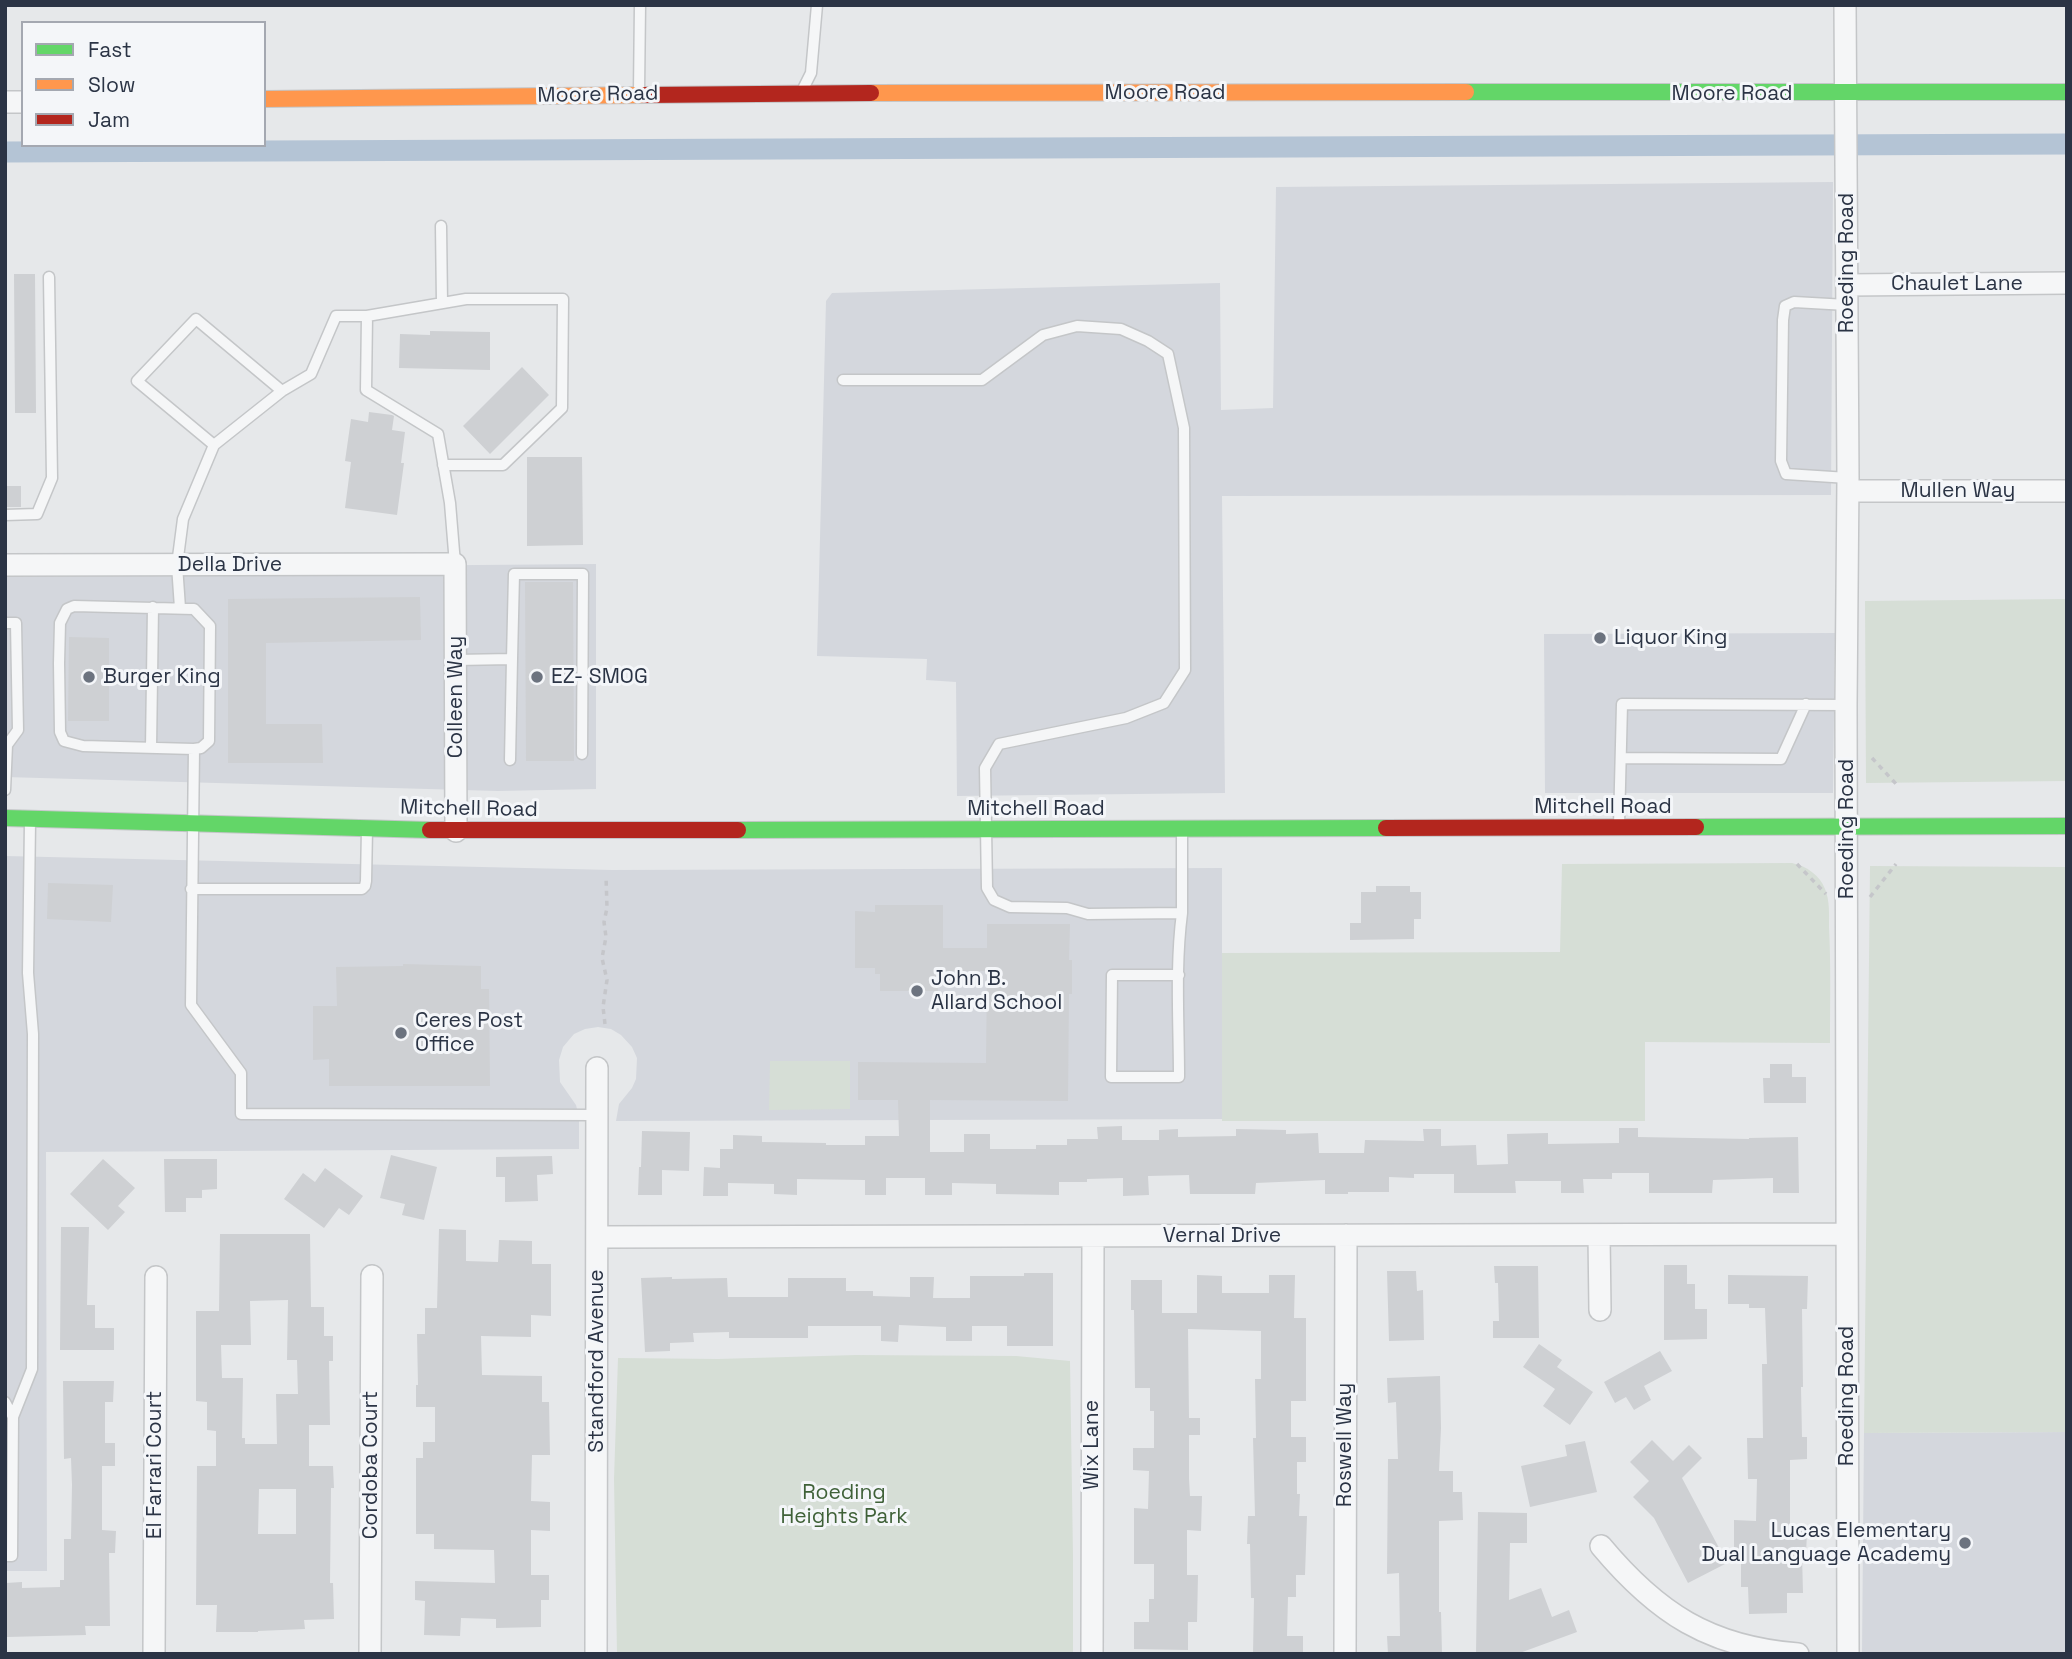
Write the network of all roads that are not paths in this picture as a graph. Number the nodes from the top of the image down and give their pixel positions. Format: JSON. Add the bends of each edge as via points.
{"nodes":[{"id":1,"x":640,"y":5,"type":"edge"},
{"id":2,"x":817,"y":5,"type":"edge"},
{"id":3,"x":1845,"y":5,"type":"edge"},
{"id":4,"x":2067,"y":92,"type":"edge"},
{"id":5,"x":801,"y":93,"type":"junction"},
{"id":6,"x":639,"y":94,"type":"junction"},
{"id":7,"x":1846,"y":94,"type":"junction"},
{"id":8,"x":266,"y":99,"type":"edge"},
{"id":9,"x":441,"y":226,"type":"dead end"},
{"id":10,"x":49,"y":277,"type":"dead end"},
{"id":11,"x":2067,"y":283,"type":"edge"},
{"id":12,"x":1847,"y":295,"type":"junction"},
{"id":13,"x":442,"y":303,"type":"junction"},
{"id":14,"x":368,"y":316,"type":"junction"},
{"id":15,"x":843,"y":380,"type":"dead end"},
{"id":16,"x":282,"y":391,"type":"junction"},
{"id":17,"x":214,"y":445,"type":"junction"},
{"id":18,"x":443,"y":465,"type":"junction"},
{"id":19,"x":1849,"y":485,"type":"junction"},
{"id":20,"x":2067,"y":491,"type":"edge"},
{"id":21,"x":5,"y":515,"type":"edge"},
{"id":22,"x":456,"y":564,"type":"junction"},
{"id":23,"x":5,"y":565,"type":"edge"},
{"id":24,"x":177,"y":565,"type":"junction"},
{"id":25,"x":153,"y":607,"type":"junction"},
{"id":26,"x":180,"y":608,"type":"junction"},
{"id":27,"x":5,"y":624,"type":"edge"},
{"id":28,"x":512,"y":659,"type":"junction"},
{"id":29,"x":456,"y":660,"type":"junction"},
{"id":30,"x":1806,"y":704,"type":"junction"},
{"id":31,"x":1846,"y":705,"type":"junction"},
{"id":32,"x":151,"y":748,"type":"junction"},
{"id":33,"x":194,"y":749,"type":"junction"},
{"id":34,"x":582,"y":754,"type":"dead end"},
{"id":35,"x":1621,"y":758,"type":"junction"},
{"id":36,"x":510,"y":760,"type":"dead end"},
{"id":37,"x":5,"y":790,"type":"edge"},
{"id":38,"x":5,"y":818,"type":"edge"},
{"id":39,"x":30,"y":819,"type":"junction"},
{"id":40,"x":191,"y":824,"type":"junction"},
{"id":41,"x":2067,"y":826,"type":"edge"},
{"id":42,"x":1846,"y":827,"type":"junction"},
{"id":43,"x":1619,"y":828,"type":"junction"},
{"id":44,"x":367,"y":829,"type":"junction"},
{"id":45,"x":985,"y":830,"type":"junction"},
{"id":46,"x":1182,"y":830,"type":"junction"},
{"id":47,"x":456,"y":831,"type":"junction"},
{"id":48,"x":191,"y":889,"type":"junction"},
{"id":49,"x":1182,"y":913,"type":"junction"},
{"id":50,"x":1179,"y":975,"type":"junction"},
{"id":51,"x":597,"y":1068,"type":"dead end"},
{"id":52,"x":597,"y":1115,"type":"junction"},
{"id":53,"x":1846,"y":1234,"type":"junction"},
{"id":54,"x":1599,"y":1235,"type":"junction"},
{"id":55,"x":1093,"y":1236,"type":"junction"},
{"id":56,"x":1346,"y":1236,"type":"junction"},
{"id":57,"x":597,"y":1237,"type":"junction"},
{"id":58,"x":372,"y":1276,"type":"dead end"},
{"id":59,"x":156,"y":1277,"type":"dead end"},
{"id":60,"x":1600,"y":1310,"type":"dead end"},
{"id":61,"x":5,"y":1402,"type":"edge"},
{"id":62,"x":13,"y":1418,"type":"junction"},
{"id":63,"x":1601,"y":1546,"type":"dead end"},
{"id":64,"x":5,"y":1556,"type":"edge"},
{"id":65,"x":154,"y":1654,"type":"edge"},
{"id":66,"x":370,"y":1654,"type":"edge"},
{"id":67,"x":596,"y":1654,"type":"edge"},
{"id":68,"x":1092,"y":1654,"type":"edge"},
{"id":69,"x":1345,"y":1654,"type":"edge"},
{"id":70,"x":1798,"y":1654,"type":"edge"},
{"id":71,"x":1849,"y":1654,"type":"edge"}],
"edges":[{"from":1,"to":6,"type":"lane"},
{"from":2,"to":5,"type":"lane","via":[[811,73]]},
{"from":3,"to":7,"type":"street","name":"Roeding Road"},
{"from":4,"to":7,"type":"street","name":"Moore Road"},
{"from":5,"to":6,"type":"street","name":"Moore Road"},
{"from":5,"to":7,"type":"street","name":"Moore Road"},
{"from":6,"to":8,"type":"street","name":"Moore Road"},
{"from":7,"to":12,"type":"street","name":"Roeding Road"},
{"from":9,"to":13,"type":"lane"},
{"from":10,"to":21,"type":"lane","via":[[52,478],[37,514]]},
{"from":11,"to":12,"type":"street","name":"Chaulet Lane"},
{"from":12,"to":19,"type":"street","name":"Roeding Road"},
{"from":12,"to":19,"type":"lane","via":[[1785,306],[1781,461],[1786,474]]},
{"from":13,"to":14,"type":"lane"},
{"from":13,"to":18,"type":"lane","via":[[564,299],[562,408],[503,465]]},
{"from":14,"to":16,"type":"lane","via":[[336,316],[311,374]]},
{"from":14,"to":18,"type":"lane","via":[[366,390],[438,434]]},
{"from":15,"to":45,"type":"lane","via":[[982,380],[1043,335],[1077,326],[1121,329],[1168,354],[1184,428],[1185,670],[1164,703],[1126,718],[999,744],[985,768]]},
{"from":16,"to":17,"type":"lane"},
{"from":16,"to":17,"type":"lane","via":[[196,318],[137,381]]},
{"from":17,"to":24,"type":"lane","via":[[183,519]]},
{"from":18,"to":22,"type":"lane"},
{"from":19,"to":20,"type":"street","name":"Mullen Way"},
{"from":19,"to":31,"type":"street","name":"Roeding Road"},
{"from":22,"to":24,"type":"street","name":"Della Drive"},
{"from":22,"to":29,"type":"street","name":"Colleen Way"},
{"from":23,"to":24,"type":"street","name":"Della Drive"},
{"from":24,"to":26,"type":"lane"},
{"from":25,"to":26,"type":"lane"},
{"from":25,"to":32,"type":"lane"},
{"from":25,"to":32,"type":"lane","via":[[67,609],[60,623],[59,663],[64,741]]},
{"from":26,"to":33,"type":"lane","via":[[194,608],[210,626],[209,741]]},
{"from":27,"to":37,"type":"lane","via":[[16,623],[18,730],[6,745]]},
{"from":28,"to":29,"type":"lane"},
{"from":28,"to":34,"type":"lane","via":[[514,575],[583,575]]},
{"from":28,"to":36,"type":"lane"},
{"from":29,"to":47,"type":"street","name":"Colleen Way"},
{"from":30,"to":31,"type":"lane"},
{"from":30,"to":35,"type":"lane","via":[[1781,759]]},
{"from":30,"to":35,"type":"lane","via":[[1622,704]]},
{"from":31,"to":42,"type":"street","name":"Roeding Road"},
{"from":32,"to":33,"type":"lane"},
{"from":33,"to":40,"type":"lane"},
{"from":35,"to":43,"type":"lane"},
{"from":38,"to":39,"type":"street","name":"Mitchell Road"},
{"from":39,"to":40,"type":"street","name":"Mitchell Road"},
{"from":39,"to":62,"type":"lane","via":[[32,1368]]},
{"from":40,"to":44,"type":"street","name":"Mitchell Road"},
{"from":40,"to":48,"type":"lane"},
{"from":41,"to":42,"type":"street","name":"Mitchell Road"},
{"from":42,"to":43,"type":"street","name":"Mitchell Road"},
{"from":42,"to":53,"type":"street","name":"Roeding Road"},
{"from":43,"to":46,"type":"street","name":"Mitchell Road"},
{"from":44,"to":47,"type":"street","name":"Mitchell Road"},
{"from":44,"to":48,"type":"lane","via":[[362,889]]},
{"from":45,"to":46,"type":"street","name":"Mitchell Road"},
{"from":45,"to":47,"type":"street","name":"Mitchell Road"},
{"from":45,"to":49,"type":"lane","via":[[986,888],[994,900],[1006,906],[1067,908],[1088,914]]},
{"from":46,"to":49,"type":"lane"},
{"from":48,"to":52,"type":"lane","via":[[191,1005],[241,1073],[241,1114]]},
{"from":49,"to":50,"type":"lane"},
{"from":50,"to":50,"type":"lane","via":[[1112,975],[1111,1077],[1179,1077]]},
{"from":51,"to":52,"type":"street","name":"Standford Avenue"},
{"from":52,"to":57,"type":"street","name":"Standford Avenue"},
{"from":53,"to":54,"type":"street","name":"Vernal Drive"},
{"from":53,"to":71,"type":"street","name":"Roeding Road"},
{"from":54,"to":56,"type":"street","name":"Vernal Drive"},
{"from":54,"to":60,"type":"street"},
{"from":55,"to":56,"type":"street","name":"Vernal Drive"},
{"from":55,"to":57,"type":"street","name":"Vernal Drive"},
{"from":55,"to":68,"type":"street","name":"Wix Lane"},
{"from":56,"to":69,"type":"street","name":"Roswell Way"},
{"from":57,"to":67,"type":"street","name":"Standford Avenue"},
{"from":58,"to":66,"type":"street","name":"Cordoba Court"},
{"from":59,"to":65,"type":"street","name":"El Farrari Court"},
{"from":61,"to":62,"type":"lane"},
{"from":62,"to":64,"type":"lane","via":[[12,1556]]},
{"from":63,"to":70,"type":"street","via":[[1627,1577],[1686,1622],[1738,1644]]}]}
